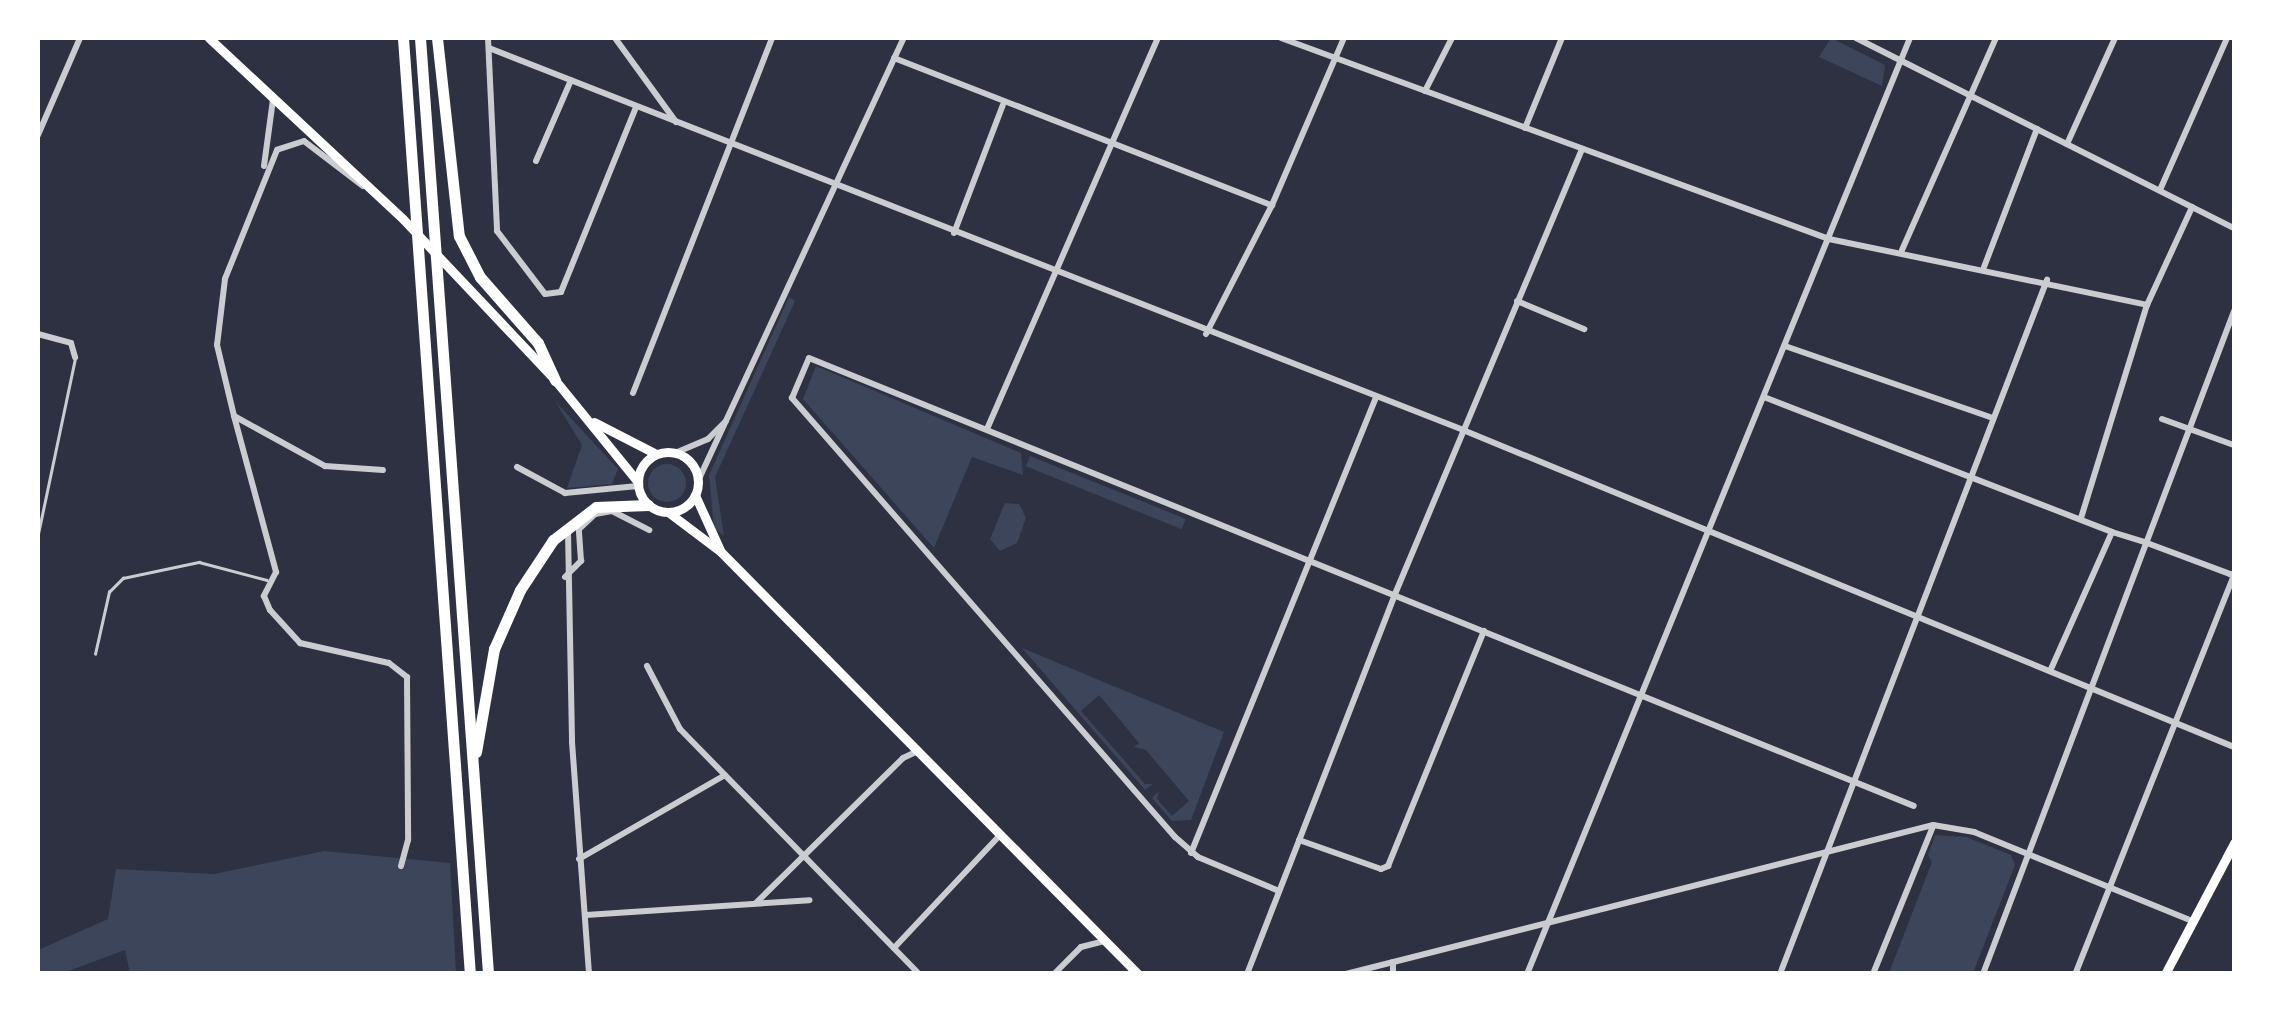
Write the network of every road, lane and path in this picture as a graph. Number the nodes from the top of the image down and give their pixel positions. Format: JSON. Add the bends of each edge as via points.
{"nodes":[{"id":1,"x":80,"y":38,"type":"edge"},
{"id":2,"x":209,"y":38,"type":"edge"},
{"id":3,"x":223,"y":38,"type":"edge"},
{"id":4,"x":400,"y":38,"type":"edge"},
{"id":5,"x":420,"y":38,"type":"edge"},
{"id":6,"x":438,"y":38,"type":"edge"},
{"id":7,"x":488,"y":38,"type":"edge"},
{"id":8,"x":615,"y":38,"type":"edge"},
{"id":9,"x":772,"y":38,"type":"edge"},
{"id":10,"x":904,"y":38,"type":"edge"},
{"id":11,"x":1158,"y":38,"type":"edge"},
{"id":12,"x":1280,"y":38,"type":"edge"},
{"id":13,"x":1344,"y":38,"type":"edge"},
{"id":14,"x":1452,"y":38,"type":"edge"},
{"id":15,"x":1562,"y":38,"type":"edge"},
{"id":16,"x":1856,"y":38,"type":"edge"},
{"id":17,"x":1910,"y":38,"type":"edge"},
{"id":18,"x":1996,"y":38,"type":"edge"},
{"id":19,"x":2114,"y":38,"type":"edge"},
{"id":20,"x":2227,"y":38,"type":"edge"},
{"id":21,"x":489,"y":48,"type":"junction"},
{"id":22,"x":230,"y":52,"type":"junction"},
{"id":23,"x":1335,"y":57,"type":"junction"},
{"id":24,"x":894,"y":58,"type":"junction"},
{"id":25,"x":1900,"y":60,"type":"junction"},
{"id":26,"x":571,"y":80,"type":"junction"},
{"id":27,"x":1425,"y":91,"type":"junction"},
{"id":28,"x":274,"y":93,"type":"junction"},
{"id":29,"x":1969,"y":94,"type":"junction"},
{"id":30,"x":1003,"y":105,"type":"junction"},
{"id":31,"x":636,"y":107,"type":"junction"},
{"id":32,"x":676,"y":122,"type":"junction"},
{"id":33,"x":1525,"y":128,"type":"junction"},
{"id":34,"x":2038,"y":129,"type":"junction"},
{"id":35,"x":38,"y":135,"type":"edge"},
{"id":36,"x":1112,"y":143,"type":"junction"},
{"id":37,"x":2067,"y":144,"type":"junction"},
{"id":38,"x":728,"y":145,"type":"junction"},
{"id":39,"x":1582,"y":150,"type":"junction"},
{"id":40,"x":536,"y":161,"type":"dead end"},
{"id":41,"x":263,"y":172,"type":"junction"},
{"id":42,"x":836,"y":186,"type":"junction"},
{"id":43,"x":2160,"y":190,"type":"junction"},
{"id":44,"x":377,"y":194,"type":"junction"},
{"id":45,"x":1272,"y":205,"type":"junction"},
{"id":46,"x":2192,"y":207,"type":"junction"},
{"id":47,"x":2234,"y":228,"type":"edge"},
{"id":48,"x":954,"y":233,"type":"junction"},
{"id":49,"x":1829,"y":238,"type":"junction"},
{"id":50,"x":1902,"y":250,"type":"junction"},
{"id":51,"x":1984,"y":267,"type":"junction"},
{"id":52,"x":1056,"y":274,"type":"junction"},
{"id":53,"x":2047,"y":280,"type":"junction"},
{"id":54,"x":1517,"y":301,"type":"junction"},
{"id":55,"x":2146,"y":305,"type":"junction"},
{"id":56,"x":2234,"y":311,"type":"edge"},
{"id":57,"x":1584,"y":329,"type":"dead end"},
{"id":58,"x":38,"y":334,"type":"edge"},
{"id":59,"x":1206,"y":334,"type":"junction"},
{"id":60,"x":1786,"y":346,"type":"junction"},
{"id":61,"x":76,"y":357,"type":"joint"},
{"id":62,"x":555,"y":380,"type":"junction"},
{"id":63,"x":633,"y":393,"type":"dead end"},
{"id":64,"x":1376,"y":397,"type":"junction"},
{"id":65,"x":1764,"y":397,"type":"junction"},
{"id":66,"x":234,"y":416,"type":"junction"},
{"id":67,"x":1993,"y":418,"type":"junction"},
{"id":68,"x":2162,"y":419,"type":"dead end"},
{"id":69,"x":727,"y":420,"type":"junction"},
{"id":70,"x":591,"y":421,"type":"junction"},
{"id":71,"x":986,"y":429,"type":"junction"},
{"id":72,"x":2190,"y":429,"type":"junction"},
{"id":73,"x":1463,"y":430,"type":"junction"},
{"id":74,"x":2234,"y":445,"type":"edge"},
{"id":75,"x":674,"y":453,"type":"junction"},
{"id":76,"x":656,"y":454,"type":"junction"},
{"id":77,"x":518,"y":467,"type":"dead end"},
{"id":78,"x":383,"y":470,"type":"dead end"},
{"id":79,"x":1971,"y":476,"type":"junction"},
{"id":80,"x":698,"y":481,"type":"junction"},
{"id":81,"x":638,"y":484,"type":"junction"},
{"id":82,"x":695,"y":495,"type":"junction"},
{"id":83,"x":648,"y":505,"type":"junction"},
{"id":84,"x":668,"y":512,"type":"junction"},
{"id":85,"x":577,"y":517,"type":"junction"},
{"id":86,"x":2080,"y":518,"type":"junction"},
{"id":87,"x":649,"y":530,"type":"dead end"},
{"id":88,"x":1710,"y":531,"type":"junction"},
{"id":89,"x":2112,"y":532,"type":"junction"},
{"id":90,"x":38,"y":534,"type":"edge"},
{"id":91,"x":2147,"y":543,"type":"junction"},
{"id":92,"x":721,"y":552,"type":"junction"},
{"id":93,"x":1310,"y":559,"type":"junction"},
{"id":94,"x":2234,"y":575,"type":"edge"},
{"id":95,"x":564,"y":576,"type":"junction"},
{"id":96,"x":267,"y":580,"type":"junction"},
{"id":97,"x":1395,"y":594,"type":"junction"},
{"id":98,"x":1916,"y":616,"type":"junction"},
{"id":99,"x":1484,"y":631,"type":"junction"},
{"id":100,"x":95,"y":654,"type":"dead end"},
{"id":101,"x":648,"y":666,"type":"dead end"},
{"id":102,"x":2052,"y":669,"type":"junction"},
{"id":103,"x":2093,"y":685,"type":"junction"},
{"id":104,"x":1644,"y":694,"type":"junction"},
{"id":105,"x":2175,"y":721,"type":"junction"},
{"id":106,"x":2234,"y":747,"type":"edge"},
{"id":107,"x":919,"y":751,"type":"junction"},
{"id":108,"x":473,"y":771,"type":"junction"},
{"id":109,"x":725,"y":775,"type":"junction"},
{"id":110,"x":1854,"y":778,"type":"junction"},
{"id":111,"x":1914,"y":806,"type":"dead end"},
{"id":112,"x":1933,"y":825,"type":"junction"},
{"id":113,"x":1002,"y":833,"type":"junction"},
{"id":114,"x":1299,"y":840,"type":"junction"},
{"id":115,"x":2234,"y":843,"type":"edge"},
{"id":116,"x":1191,"y":852,"type":"junction"},
{"id":117,"x":2026,"y":852,"type":"junction"},
{"id":118,"x":1826,"y":853,"type":"junction"},
{"id":119,"x":803,"y":854,"type":"junction"},
{"id":120,"x":579,"y":860,"type":"junction"},
{"id":121,"x":401,"y":866,"type":"dead end"},
{"id":122,"x":2111,"y":884,"type":"junction"},
{"id":123,"x":1279,"y":892,"type":"junction"},
{"id":124,"x":809,"y":900,"type":"dead end"},
{"id":125,"x":756,"y":903,"type":"junction"},
{"id":126,"x":586,"y":915,"type":"junction"},
{"id":127,"x":2192,"y":921,"type":"junction"},
{"id":128,"x":1547,"y":922,"type":"junction"},
{"id":129,"x":1106,"y":941,"type":"junction"},
{"id":130,"x":894,"y":948,"type":"junction"},
{"id":131,"x":1393,"y":962,"type":"junction"},
{"id":132,"x":470,"y":974,"type":"edge"},
{"id":133,"x":488,"y":974,"type":"edge"},
{"id":134,"x":589,"y":974,"type":"edge"},
{"id":135,"x":919,"y":974,"type":"edge"},
{"id":136,"x":1054,"y":974,"type":"edge"},
{"id":137,"x":1138,"y":974,"type":"edge"},
{"id":138,"x":1247,"y":974,"type":"edge"},
{"id":139,"x":1346,"y":974,"type":"edge"},
{"id":140,"x":1393,"y":974,"type":"edge"},
{"id":141,"x":1527,"y":974,"type":"edge"},
{"id":142,"x":1780,"y":974,"type":"edge"},
{"id":143,"x":1873,"y":974,"type":"edge"},
{"id":144,"x":1983,"y":974,"type":"edge"},
{"id":145,"x":2075,"y":974,"type":"edge"},
{"id":146,"x":2165,"y":974,"type":"edge"}],
"edges":[{"from":1,"to":35,"type":"street"},
{"from":2,"to":22,"type":"main road"},
{"from":3,"to":22,"type":"main road"},
{"from":4,"to":132,"type":"highway"},
{"from":5,"to":108,"type":"highway"},
{"from":6,"to":62,"type":"highway","via":[[459,236],[480,277],[543,351]]},
{"from":7,"to":21,"type":"street"},
{"from":8,"to":32,"type":"street"},
{"from":9,"to":38,"type":"street"},
{"from":10,"to":24,"type":"street"},
{"from":11,"to":36,"type":"street"},
{"from":12,"to":23,"type":"street"},
{"from":13,"to":23,"type":"street"},
{"from":14,"to":27,"type":"street"},
{"from":15,"to":33,"type":"street"},
{"from":16,"to":25,"type":"street"},
{"from":17,"to":25,"type":"street"},
{"from":18,"to":29,"type":"street"},
{"from":19,"to":37,"type":"street"},
{"from":20,"to":43,"type":"street"},
{"from":21,"to":26,"type":"street"},
{"from":21,"to":31,"type":"street","via":[[497,231],[545,294],[561,292]]},
{"from":22,"to":28,"type":"main road"},
{"from":23,"to":27,"type":"street"},
{"from":23,"to":45,"type":"street"},
{"from":24,"to":30,"type":"street"},
{"from":24,"to":42,"type":"street"},
{"from":25,"to":29,"type":"street"},
{"from":25,"to":49,"type":"street"},
{"from":26,"to":31,"type":"street"},
{"from":26,"to":40,"type":"street"},
{"from":27,"to":33,"type":"street"},
{"from":28,"to":41,"type":"street"},
{"from":28,"to":44,"type":"main road"},
{"from":29,"to":34,"type":"street"},
{"from":29,"to":50,"type":"street"},
{"from":30,"to":36,"type":"street"},
{"from":30,"to":48,"type":"street"},
{"from":31,"to":32,"type":"street"},
{"from":32,"to":38,"type":"street"},
{"from":33,"to":39,"type":"street"},
{"from":34,"to":37,"type":"street"},
{"from":34,"to":51,"type":"street"},
{"from":36,"to":45,"type":"street"},
{"from":36,"to":52,"type":"street"},
{"from":37,"to":43,"type":"street"},
{"from":38,"to":42,"type":"street"},
{"from":38,"to":63,"type":"street"},
{"from":39,"to":49,"type":"street"},
{"from":39,"to":54,"type":"street"},
{"from":41,"to":44,"type":"street","via":[[283,145],[304,141]]},
{"from":41,"to":66,"type":"street","via":[[216,323]]},
{"from":42,"to":48,"type":"street"},
{"from":42,"to":69,"type":"street"},
{"from":43,"to":46,"type":"street"},
{"from":44,"to":62,"type":"main road"},
{"from":45,"to":59,"type":"street"},
{"from":46,"to":47,"type":"street"},
{"from":46,"to":55,"type":"street"},
{"from":48,"to":52,"type":"street"},
{"from":49,"to":50,"type":"street"},
{"from":49,"to":60,"type":"street"},
{"from":50,"to":51,"type":"street"},
{"from":51,"to":53,"type":"street"},
{"from":52,"to":59,"type":"street"},
{"from":52,"to":71,"type":"street"},
{"from":53,"to":55,"type":"street"},
{"from":53,"to":67,"type":"street"},
{"from":54,"to":57,"type":"street"},
{"from":54,"to":73,"type":"street"},
{"from":55,"to":86,"type":"street"},
{"from":56,"to":72,"type":"street"},
{"from":58,"to":61,"type":"street","via":[[71,343]]},
{"from":59,"to":64,"type":"street"},
{"from":60,"to":65,"type":"street"},
{"from":60,"to":67,"type":"street"},
{"from":61,"to":90,"type":"lane"},
{"from":62,"to":70,"type":"main road"},
{"from":64,"to":73,"type":"street"},
{"from":64,"to":93,"type":"street"},
{"from":65,"to":79,"type":"street"},
{"from":65,"to":88,"type":"street"},
{"from":66,"to":78,"type":"street","via":[[325,466]]},
{"from":66,"to":96,"type":"street","via":[[276,572]]},
{"from":67,"to":79,"type":"street"},
{"from":68,"to":72,"type":"street"},
{"from":69,"to":75,"type":"street","via":[[708,438]]},
{"from":69,"to":80,"type":"street"},
{"from":70,"to":76,"type":"main road"},
{"from":70,"to":81,"type":"main road"},
{"from":71,"to":93,"type":"street"},
{"from":71,"to":116,"type":"street","via":[[809,358],[792,398]]},
{"from":72,"to":74,"type":"street"},
{"from":72,"to":91,"type":"street"},
{"from":73,"to":88,"type":"street"},
{"from":73,"to":97,"type":"street"},
{"from":75,"to":76,"type":"main road"},
{"from":75,"to":80,"type":"main road","via":[[691,463]]},
{"from":76,"to":81,"type":"main road"},
{"from":77,"to":81,"type":"street","via":[[564,493]]},
{"from":79,"to":86,"type":"street"},
{"from":79,"to":98,"type":"street"},
{"from":80,"to":82,"type":"main road"},
{"from":81,"to":83,"type":"main road"},
{"from":82,"to":84,"type":"main road"},
{"from":82,"to":92,"type":"main road"},
{"from":83,"to":84,"type":"main road"},
{"from":83,"to":85,"type":"highway","via":[[611,504]]},
{"from":84,"to":92,"type":"main road"},
{"from":85,"to":95,"type":"street","via":[[568,529]]},
{"from":85,"to":108,"type":"highway","via":[[553,540],[505,618]]},
{"from":86,"to":89,"type":"street"},
{"from":87,"to":95,"type":"street","via":[[612,511],[595,514],[579,529],[581,562]]},
{"from":88,"to":98,"type":"street"},
{"from":88,"to":104,"type":"street"},
{"from":89,"to":91,"type":"street"},
{"from":89,"to":102,"type":"street"},
{"from":91,"to":94,"type":"street"},
{"from":91,"to":103,"type":"street"},
{"from":92,"to":107,"type":"main road"},
{"from":93,"to":97,"type":"street"},
{"from":93,"to":116,"type":"street"},
{"from":94,"to":105,"type":"street"},
{"from":95,"to":120,"type":"street"},
{"from":96,"to":100,"type":"lane","via":[[199,562],[123,578],[109,592]]},
{"from":96,"to":121,"type":"street","via":[[270,610],[300,643],[389,663],[408,678],[408,840]]},
{"from":97,"to":99,"type":"street"},
{"from":97,"to":114,"type":"street"},
{"from":98,"to":102,"type":"street"},
{"from":98,"to":110,"type":"street"},
{"from":99,"to":104,"type":"street"},
{"from":99,"to":114,"type":"street","via":[[1388,866]]},
{"from":101,"to":109,"type":"street","via":[[680,729]]},
{"from":102,"to":103,"type":"street"},
{"from":103,"to":105,"type":"street"},
{"from":103,"to":117,"type":"street"},
{"from":104,"to":110,"type":"street"},
{"from":104,"to":128,"type":"street"},
{"from":105,"to":106,"type":"street"},
{"from":105,"to":122,"type":"street"},
{"from":107,"to":113,"type":"main road"},
{"from":107,"to":119,"type":"street","via":[[902,758]]},
{"from":108,"to":133,"type":"highway"},
{"from":109,"to":119,"type":"street"},
{"from":109,"to":120,"type":"street"},
{"from":110,"to":111,"type":"street"},
{"from":110,"to":118,"type":"street"},
{"from":112,"to":117,"type":"street"},
{"from":112,"to":118,"type":"street"},
{"from":112,"to":143,"type":"street"},
{"from":113,"to":129,"type":"main road"},
{"from":113,"to":130,"type":"street"},
{"from":114,"to":123,"type":"street"},
{"from":115,"to":127,"type":"main road"},
{"from":116,"to":123,"type":"street"},
{"from":117,"to":122,"type":"street"},
{"from":117,"to":144,"type":"street"},
{"from":118,"to":128,"type":"street"},
{"from":118,"to":142,"type":"street"},
{"from":119,"to":125,"type":"street"},
{"from":119,"to":130,"type":"street"},
{"from":120,"to":126,"type":"street"},
{"from":122,"to":127,"type":"street"},
{"from":122,"to":145,"type":"street"},
{"from":123,"to":138,"type":"street"},
{"from":124,"to":125,"type":"street"},
{"from":125,"to":126,"type":"street"},
{"from":126,"to":134,"type":"street"},
{"from":127,"to":146,"type":"main road"},
{"from":128,"to":131,"type":"street"},
{"from":128,"to":141,"type":"street"},
{"from":129,"to":136,"type":"street","via":[[1081,947]]},
{"from":129,"to":137,"type":"main road"},
{"from":130,"to":135,"type":"street"},
{"from":131,"to":139,"type":"street"},
{"from":131,"to":140,"type":"street"}]}
